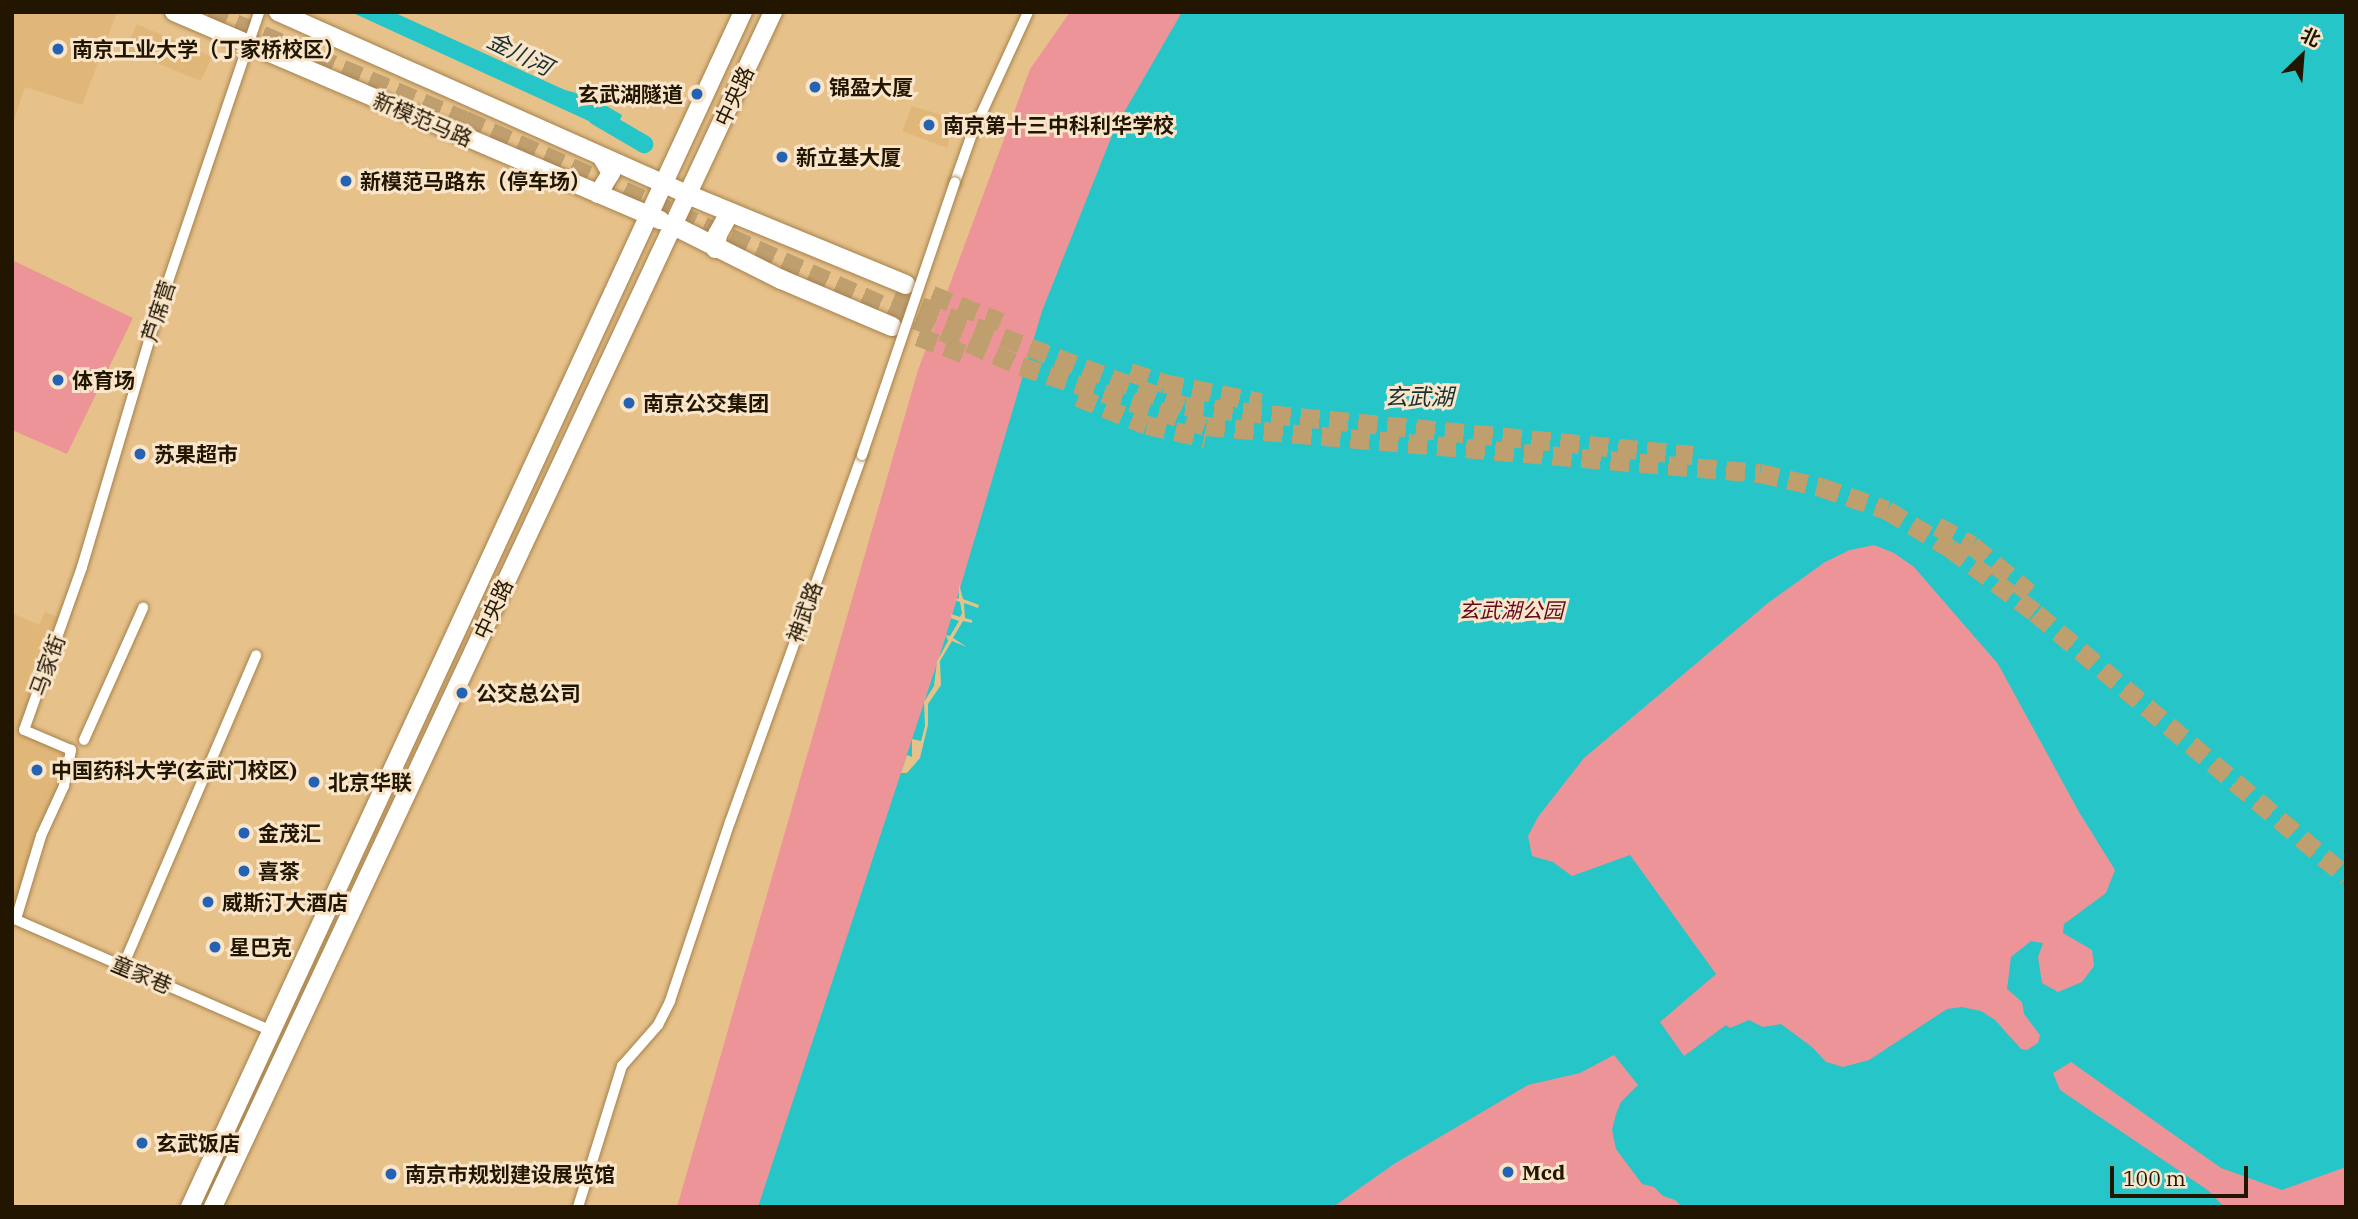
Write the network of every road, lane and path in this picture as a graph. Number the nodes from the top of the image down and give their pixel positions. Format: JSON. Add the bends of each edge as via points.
{"nodes":[{"id":1,"x":174,"y":12,"type":"edge"},
{"id":2,"x":259,"y":12,"type":"edge"},
{"id":3,"x":278,"y":12,"type":"edge"},
{"id":4,"x":743,"y":12,"type":"edge"},
{"id":5,"x":773,"y":12,"type":"edge"},
{"id":6,"x":1028,"y":12,"type":"edge"},
{"id":7,"x":248,"y":44,"type":"junction"},
{"id":8,"x":602,"y":158,"type":"junction"},
{"id":9,"x":662,"y":183,"type":"junction"},
{"id":10,"x":598,"y":194,"type":"junction"},
{"id":11,"x":687,"y":194,"type":"junction"},
{"id":12,"x":729,"y":212,"type":"junction"},
{"id":13,"x":649,"y":215,"type":"junction"},
{"id":14,"x":673,"y":225,"type":"junction"},
{"id":15,"x":715,"y":248,"type":"junction"},
{"id":16,"x":905,"y":284,"type":"tunnel mouth"},
{"id":17,"x":891,"y":326,"type":"tunnel mouth"},
{"id":18,"x":77,"y":581,"type":"joint"},
{"id":19,"x":143,"y":608,"type":"dead end"},
{"id":20,"x":256,"y":655,"type":"dead end"},
{"id":21,"x":84,"y":740,"type":"dead end"},
{"id":22,"x":14,"y":919,"type":"edge"},
{"id":23,"x":122,"y":966,"type":"junction"},
{"id":24,"x":272,"y":1031,"type":"junction"},
{"id":25,"x":190,"y":1207,"type":"edge"},
{"id":26,"x":213,"y":1207,"type":"edge"},
{"id":27,"x":578,"y":1207,"type":"edge"}],
"edges":[{"from":1,"to":7,"type":"main road","name":"新模范马路"},
{"from":2,"to":7,"type":"street","name":"芦席营"},
{"from":3,"to":8,"type":"main road","name":"新模范马路"},
{"from":4,"to":9,"type":"main road","name":"中央路"},
{"from":5,"to":11,"type":"main road","name":"中央路"},
{"from":6,"to":27,"type":"street","name":"神武路","bridge":true,"via":[[972,134],[670,1001],[658,1025],[622,1066]]},
{"from":7,"to":10,"type":"main road","name":"新模范马路"},
{"from":7,"to":18,"type":"street","name":"芦席营","via":[[157,314]]},
{"from":8,"to":9,"type":"main road","name":"新模范马路"},
{"from":8,"to":10,"type":"main road","via":[[611,173]]},
{"from":9,"to":11,"type":"main road","name":"新模范马路"},
{"from":9,"to":13,"type":"main road","name":"中央路"},
{"from":10,"to":13,"type":"main road","name":"新模范马路"},
{"from":11,"to":12,"type":"highway"},
{"from":11,"to":14,"type":"main road","name":"中央路"},
{"from":12,"to":15,"type":"highway"},
{"from":12,"to":16,"type":"highway"},
{"from":13,"to":14,"type":"main road","name":"新模范马路"},
{"from":13,"to":24,"type":"main road","name":"中央路"},
{"from":14,"to":15,"type":"highway"},
{"from":14,"to":26,"type":"main road","name":"中央路"},
{"from":15,"to":17,"type":"highway"},
{"from":18,"to":22,"type":"street","name":"马家街","via":[[24,730],[71,750],[64,786],[41,836]]},
{"from":19,"to":21,"type":"street"},
{"from":20,"to":23,"type":"street"},
{"from":22,"to":23,"type":"street","name":"童家巷"},
{"from":23,"to":24,"type":"street","name":"童家巷"},
{"from":24,"to":25,"type":"main road","name":"中央路"}]}
